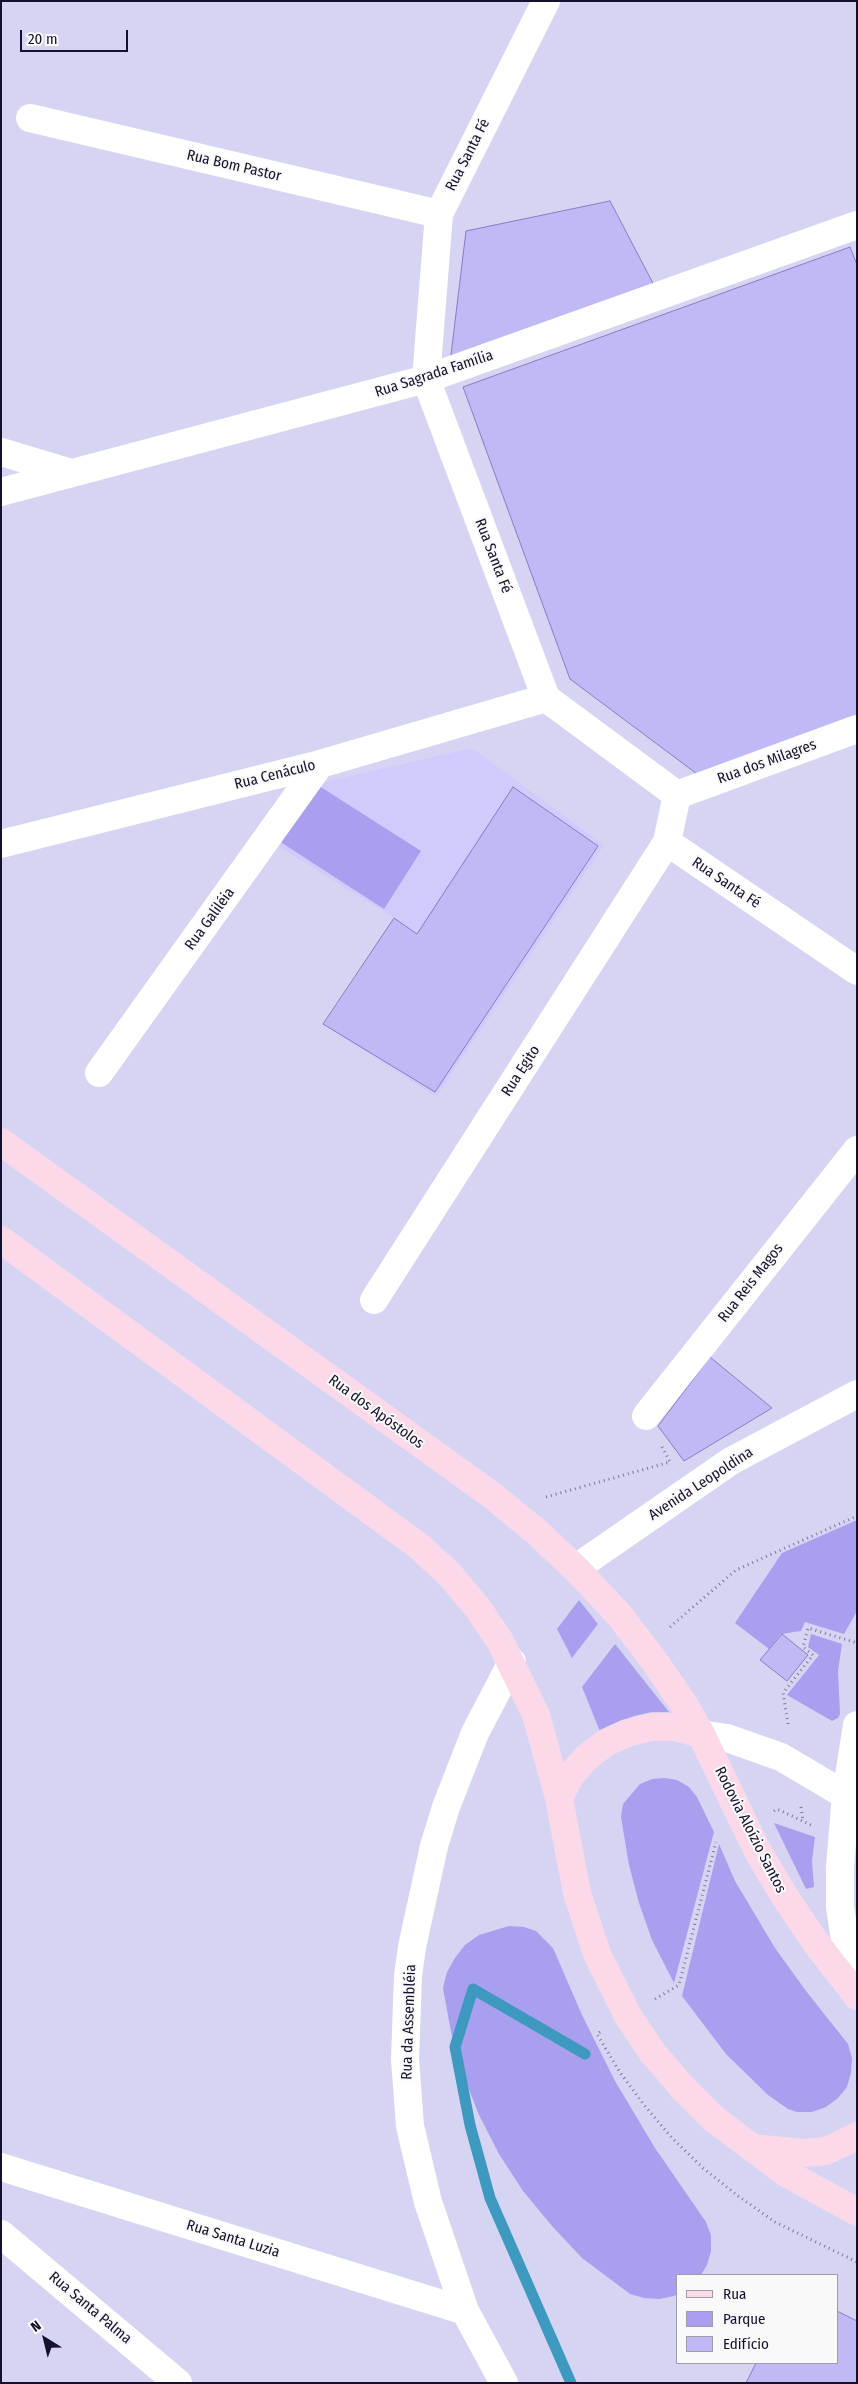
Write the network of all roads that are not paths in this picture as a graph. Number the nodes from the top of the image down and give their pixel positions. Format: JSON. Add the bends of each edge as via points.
{"nodes":[{"id":1,"x":546,"y":1,"type":"edge"},
{"id":2,"x":30,"y":118,"type":"dead end"},
{"id":3,"x":439,"y":214,"type":"junction"},
{"id":4,"x":857,"y":225,"type":"edge"},
{"id":5,"x":426,"y":379,"type":"junction"},
{"id":6,"x":1,"y":452,"type":"edge"},
{"id":7,"x":71,"y":473,"type":"junction"},
{"id":8,"x":1,"y":492,"type":"edge"},
{"id":9,"x":546,"y":698,"type":"junction"},
{"id":10,"x":857,"y":729,"type":"edge"},
{"id":11,"x":320,"y":764,"type":"junction"},
{"id":12,"x":677,"y":795,"type":"junction"},
{"id":13,"x":667,"y":842,"type":"junction"},
{"id":14,"x":1,"y":844,"type":"edge"},
{"id":15,"x":857,"y":971,"type":"edge"},
{"id":16,"x":99,"y":1073,"type":"dead end"},
{"id":17,"x":1,"y":1142,"type":"edge"},
{"id":18,"x":857,"y":1150,"type":"edge"},
{"id":19,"x":1,"y":1240,"type":"edge"},
{"id":20,"x":374,"y":1300,"type":"dead end"},
{"id":21,"x":857,"y":1394,"type":"edge"},
{"id":22,"x":646,"y":1416,"type":"road end"},
{"id":23,"x":576,"y":1568,"type":"junction"},
{"id":24,"x":512,"y":1662,"type":"junction"},
{"id":25,"x":857,"y":1725,"type":"edge"},
{"id":26,"x":701,"y":1734,"type":"junction"},
{"id":27,"x":559,"y":1798,"type":"junction"},
{"id":28,"x":851,"y":1798,"type":"edge"},
{"id":29,"x":857,"y":1984,"type":"edge"},
{"id":30,"x":857,"y":1996,"type":"edge"},
{"id":31,"x":857,"y":2136,"type":"edge"},
{"id":32,"x":750,"y":2148,"type":"junction"},
{"id":33,"x":1,"y":2167,"type":"edge"},
{"id":34,"x":857,"y":2212,"type":"edge"},
{"id":35,"x":1,"y":2234,"type":"edge"},
{"id":36,"x":465,"y":2310,"type":"junction"},
{"id":37,"x":178,"y":2383,"type":"edge"},
{"id":38,"x":504,"y":2383,"type":"edge"}],
"edges":[{"from":1,"to":3,"type":"street","name":"Rua Santa Fé"},
{"from":2,"to":3,"type":"street","name":"Rua Bom Pastor"},
{"from":3,"to":5,"type":"street","name":"Rua Santa Fé"},
{"from":4,"to":5,"type":"street","name":"Rua Sagrada Família"},
{"from":5,"to":7,"type":"street","name":"Rua Sagrada Família"},
{"from":5,"to":9,"type":"street","name":"Rua Santa Fé"},
{"from":6,"to":7,"type":"street"},
{"from":7,"to":8,"type":"street","name":"Rua Sagrada Família"},
{"from":9,"to":11,"type":"street","name":"Rua Cenáculo"},
{"from":9,"to":12,"type":"street"},
{"from":10,"to":12,"type":"street","name":"Rua dos Milagres"},
{"from":11,"to":14,"type":"street","name":"Rua Cenáculo"},
{"from":11,"to":16,"type":"street","name":"Rua Galiléia"},
{"from":12,"to":13,"type":"street"},
{"from":13,"to":15,"type":"street","name":"Rua Santa Fé"},
{"from":13,"to":20,"type":"street","name":"Rua Egito"},
{"from":17,"to":23,"type":"main road","name":"Rua dos Apóstolos","via":[[507,1508]]},
{"from":18,"to":22,"type":"street","name":"Rua Reis Magos"},
{"from":19,"to":24,"type":"main road","via":[[420,1547],[477,1607]]},
{"from":21,"to":23,"type":"street","name":"Avenida Leopoldina","via":[[731,1461]]},
{"from":23,"to":26,"type":"main road","name":"Rua dos Apóstolos","via":[[645,1649]]},
{"from":24,"to":27,"type":"main road","via":[[536,1715]]},
{"from":24,"to":36,"type":"street","name":"Rua da Assembléia","via":[[475,1733],[446,1807],[434,1846],[408,1976],[405,2059],[410,2126],[428,2202]]},
{"from":25,"to":28,"type":"street"},
{"from":26,"to":27,"type":"main road","via":[[675,1728],[627,1733],[605,1743],[586,1758],[570,1776]]},
{"from":26,"to":28,"type":"street","via":[[727,1738],[781,1757]]},
{"from":26,"to":30,"type":"main road","name":"Rodovia Aloízio Santos","via":[[785,1897],[816,1944]]},
{"from":27,"to":32,"type":"main road","via":[[577,1894],[590,1936],[628,2016],[652,2052],[682,2087],[714,2120]]},
{"from":28,"to":29,"type":"street","via":[[840,1867],[840,1907],[846,1947]]},
{"from":31,"to":32,"type":"main road","via":[[826,2151],[803,2153]]},
{"from":32,"to":34,"type":"main road","via":[[786,2173]]},
{"from":33,"to":36,"type":"street","name":"Rua Santa Luzia"},
{"from":35,"to":37,"type":"street","name":"Rua Santa Palma"},
{"from":36,"to":38,"type":"street","name":"Rua da Assembléia"}]}
